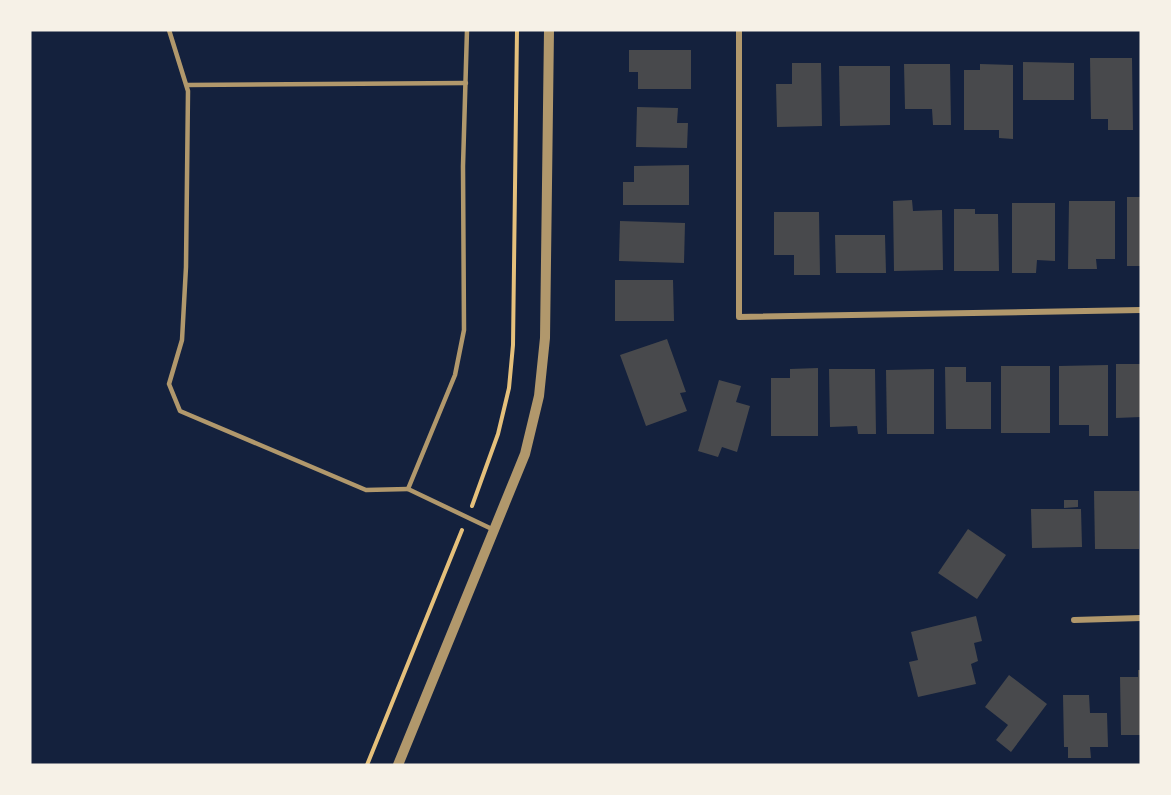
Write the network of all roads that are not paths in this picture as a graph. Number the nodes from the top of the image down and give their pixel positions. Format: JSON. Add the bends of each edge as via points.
{"nodes":[{"id":1,"x":169,"y":30,"type":"edge"},
{"id":2,"x":467,"y":30,"type":"edge"},
{"id":3,"x":549,"y":30,"type":"edge"},
{"id":4,"x":739,"y":30,"type":"edge"},
{"id":5,"x":466,"y":83,"type":"junction"},
{"id":6,"x":187,"y":85,"type":"junction"},
{"id":7,"x":1141,"y":310,"type":"edge"},
{"id":8,"x":408,"y":489,"type":"junction"},
{"id":9,"x":494,"y":530,"type":"junction"},
{"id":10,"x":1141,"y":618,"type":"edge"},
{"id":11,"x":1074,"y":620,"type":"dead end"},
{"id":12,"x":398,"y":765,"type":"edge"}],
"edges":[{"from":1,"to":6,"type":"lane"},
{"from":2,"to":5,"type":"lane"},
{"from":3,"to":9,"type":"street","via":[[545,338],[539,396],[525,454]]},
{"from":4,"to":7,"type":"street","via":[[739,317]]},
{"from":5,"to":6,"type":"lane"},
{"from":5,"to":8,"type":"lane","via":[[464,330],[455,375]]},
{"from":6,"to":8,"type":"lane","via":[[182,340],[169,384],[180,411],[366,490]]},
{"from":8,"to":9,"type":"lane"},
{"from":9,"to":12,"type":"street"},
{"from":10,"to":11,"type":"street"}]}
